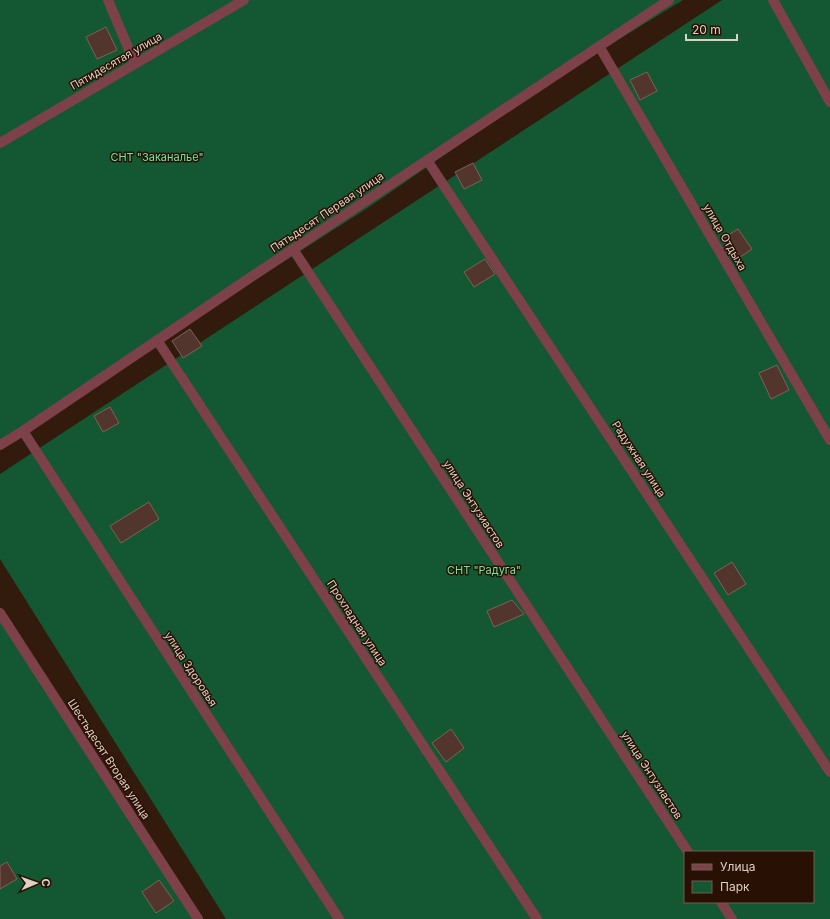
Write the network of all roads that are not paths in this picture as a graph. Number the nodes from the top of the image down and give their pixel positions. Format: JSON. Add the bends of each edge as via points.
{"nodes":[{"id":1,"x":108,"y":0,"type":"edge"},
{"id":2,"x":244,"y":0,"type":"edge"},
{"id":3,"x":669,"y":0,"type":"edge"},
{"id":4,"x":773,"y":0,"type":"edge"},
{"id":5,"x":599,"y":46,"type":"junction"},
{"id":6,"x":135,"y":64,"type":"junction"},
{"id":7,"x":830,"y":102,"type":"edge"},
{"id":8,"x":0,"y":143,"type":"edge"},
{"id":9,"x":427,"y":160,"type":"junction"},
{"id":10,"x":293,"y":249,"type":"junction"},
{"id":11,"x":157,"y":340,"type":"junction"},
{"id":12,"x":23,"y":431,"type":"junction"},
{"id":13,"x":830,"y":440,"type":"edge"},
{"id":14,"x":0,"y":445,"type":"edge"},
{"id":15,"x":0,"y":613,"type":"edge"},
{"id":16,"x":830,"y":772,"type":"edge"},
{"id":17,"x":687,"y":851,"type":"edge"},
{"id":18,"x":722,"y":903,"type":"edge"},
{"id":19,"x":198,"y":919,"type":"edge"},
{"id":20,"x":339,"y":919,"type":"edge"},
{"id":21,"x":537,"y":919,"type":"edge"},
{"id":22,"x":732,"y":919,"type":"edge"}],
"edges":[{"from":1,"to":6,"type":"street"},
{"from":2,"to":6,"type":"street","name":"Пятидесятая улица"},
{"from":3,"to":5,"type":"street","name":"Пятьдесят Первая улица"},
{"from":4,"to":7,"type":"street"},
{"from":5,"to":9,"type":"street","name":"Пятьдесят Первая улица"},
{"from":5,"to":13,"type":"street","name":"улица Отдыха"},
{"from":6,"to":8,"type":"street","name":"Пятидесятая улица"},
{"from":9,"to":10,"type":"street","name":"Пятьдесят Первая улица"},
{"from":9,"to":16,"type":"street","name":"Радужная улица"},
{"from":10,"to":11,"type":"street","name":"Пятьдесят Первая улица"},
{"from":10,"to":17,"type":"street","name":"улица Энтузиастов"},
{"from":11,"to":12,"type":"street","name":"Пятьдесят Первая улица"},
{"from":11,"to":21,"type":"street","name":"Прохладная улица"},
{"from":12,"to":14,"type":"street","name":"Пятьдесят Первая улица"},
{"from":12,"to":20,"type":"street","name":"улица Здоровья"},
{"from":15,"to":19,"type":"street","name":"Шестьдесят Вторая улица"},
{"from":18,"to":22,"type":"street"}]}
